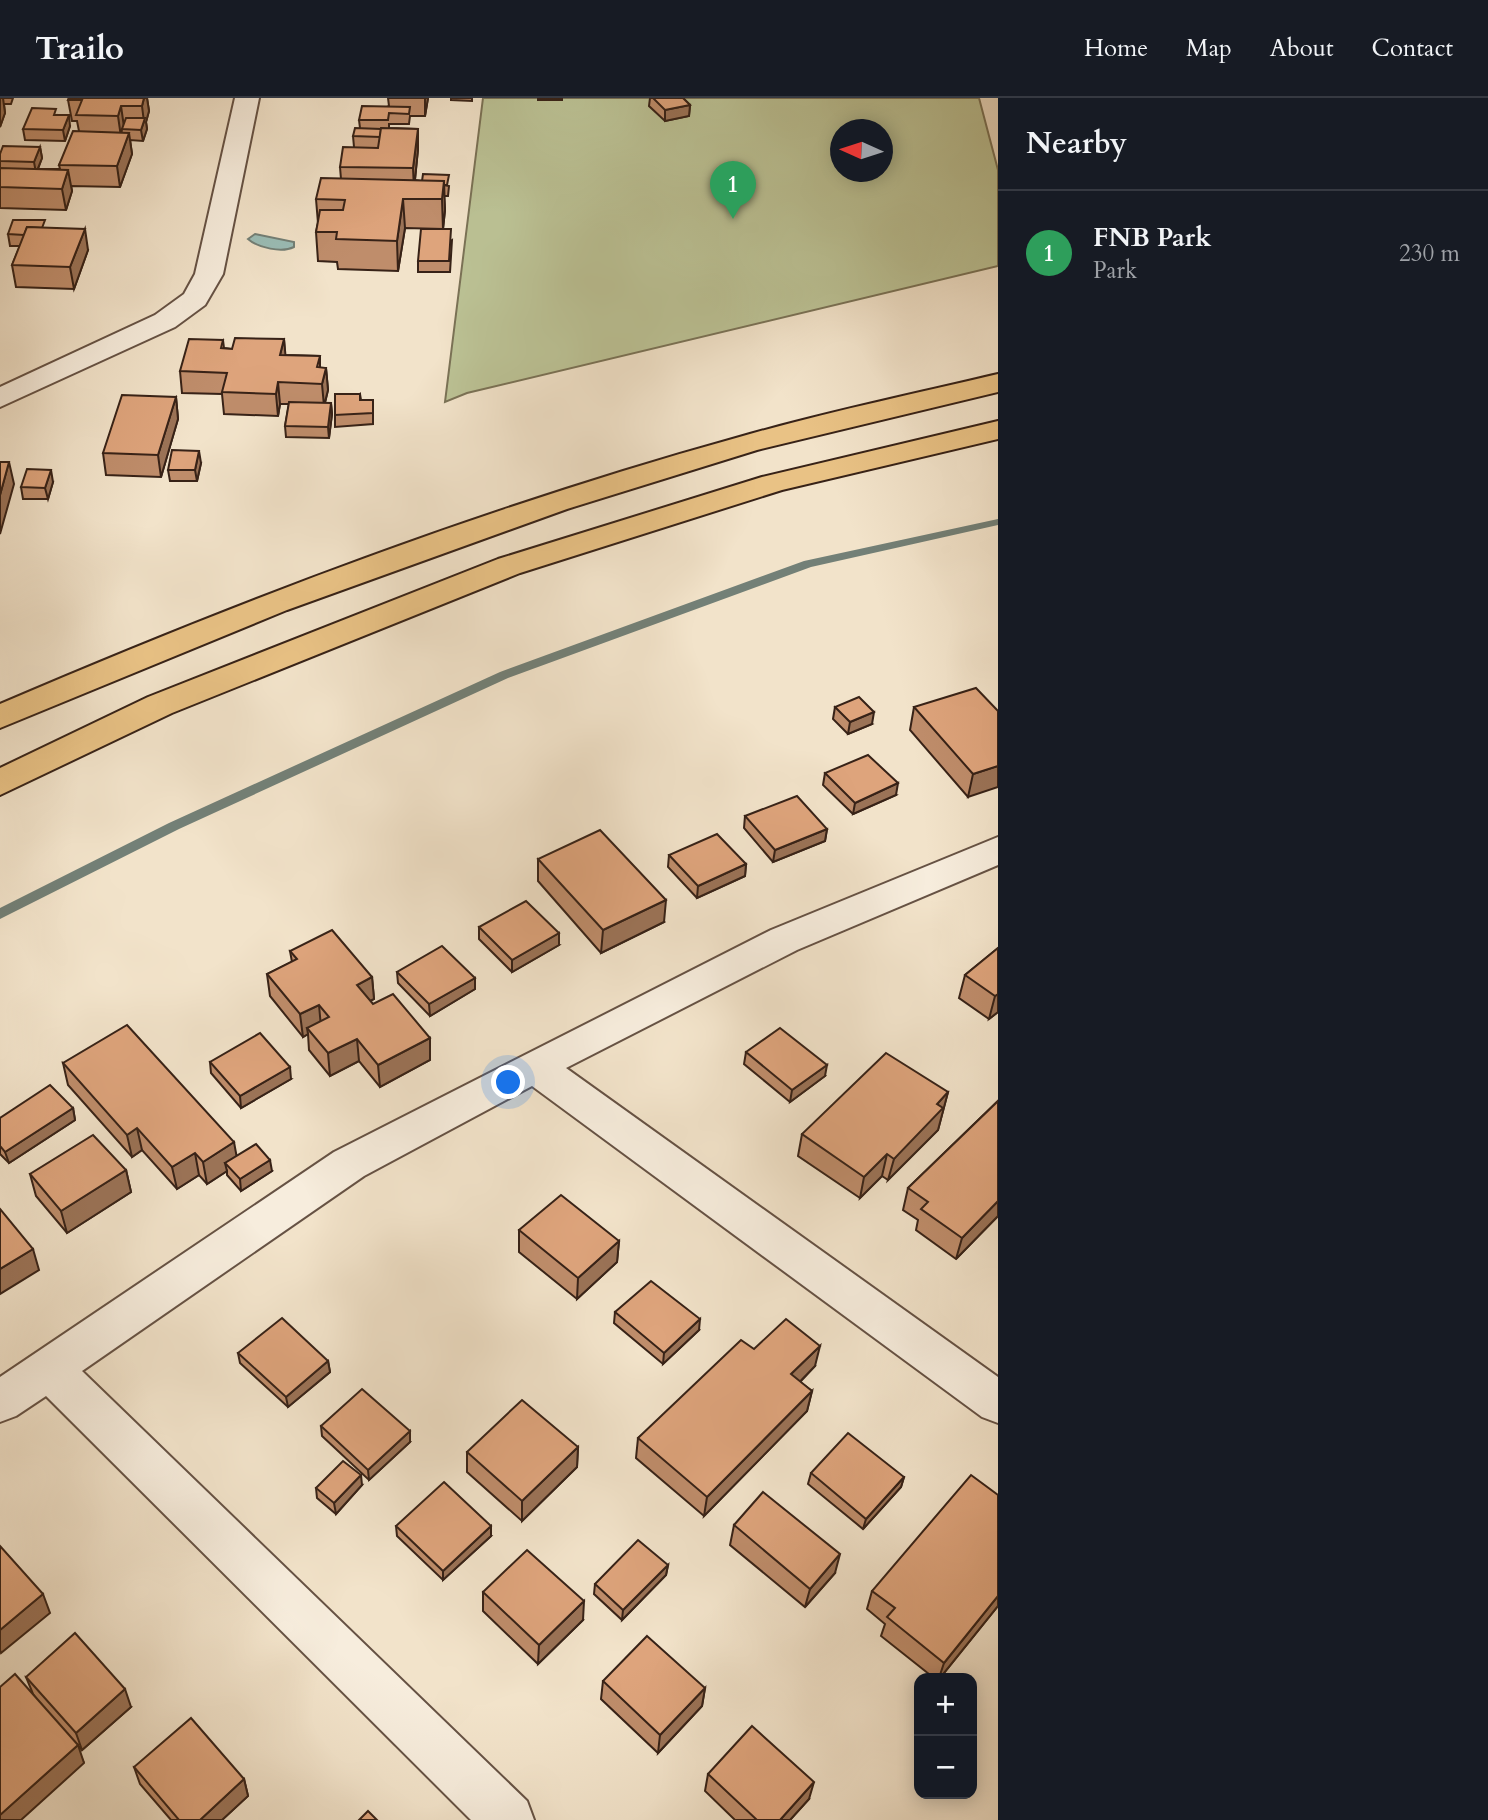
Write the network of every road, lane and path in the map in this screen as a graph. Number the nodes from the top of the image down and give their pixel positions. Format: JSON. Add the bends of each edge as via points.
{"nodes":[{"id":1,"x":247,"y":98,"type":"edge"},
{"id":2,"x":998,"y":383,"type":"edge"},
{"id":3,"x":0,"y":398,"type":"edge"},
{"id":4,"x":998,"y":430,"type":"edge"},
{"id":5,"x":0,"y":717,"type":"edge"},
{"id":6,"x":0,"y":783,"type":"edge"},
{"id":7,"x":997,"y":851,"type":"edge"},
{"id":8,"x":534,"y":1066,"type":"junction"},
{"id":9,"x":48,"y":1368,"type":"junction"},
{"id":10,"x":0,"y":1402,"type":"edge"},
{"id":11,"x":998,"y":1403,"type":"edge"},
{"id":12,"x":508,"y":1820,"type":"edge"}],
"edges":[{"from":1,"to":3,"type":"street","via":[[209,274],[195,299],[165,321]]},
{"from":2,"to":5,"type":"main road","via":[[748,444],[453,536],[115,666]]},
{"from":4,"to":6,"type":"main road","via":[[773,483],[509,566],[160,705]]},
{"from":7,"to":8,"type":"street","via":[[784,940]]},
{"from":8,"to":9,"type":"street","via":[[349,1164]]},
{"from":8,"to":11,"type":"street"},
{"from":9,"to":10,"type":"street"},
{"from":9,"to":12,"type":"street"}]}
